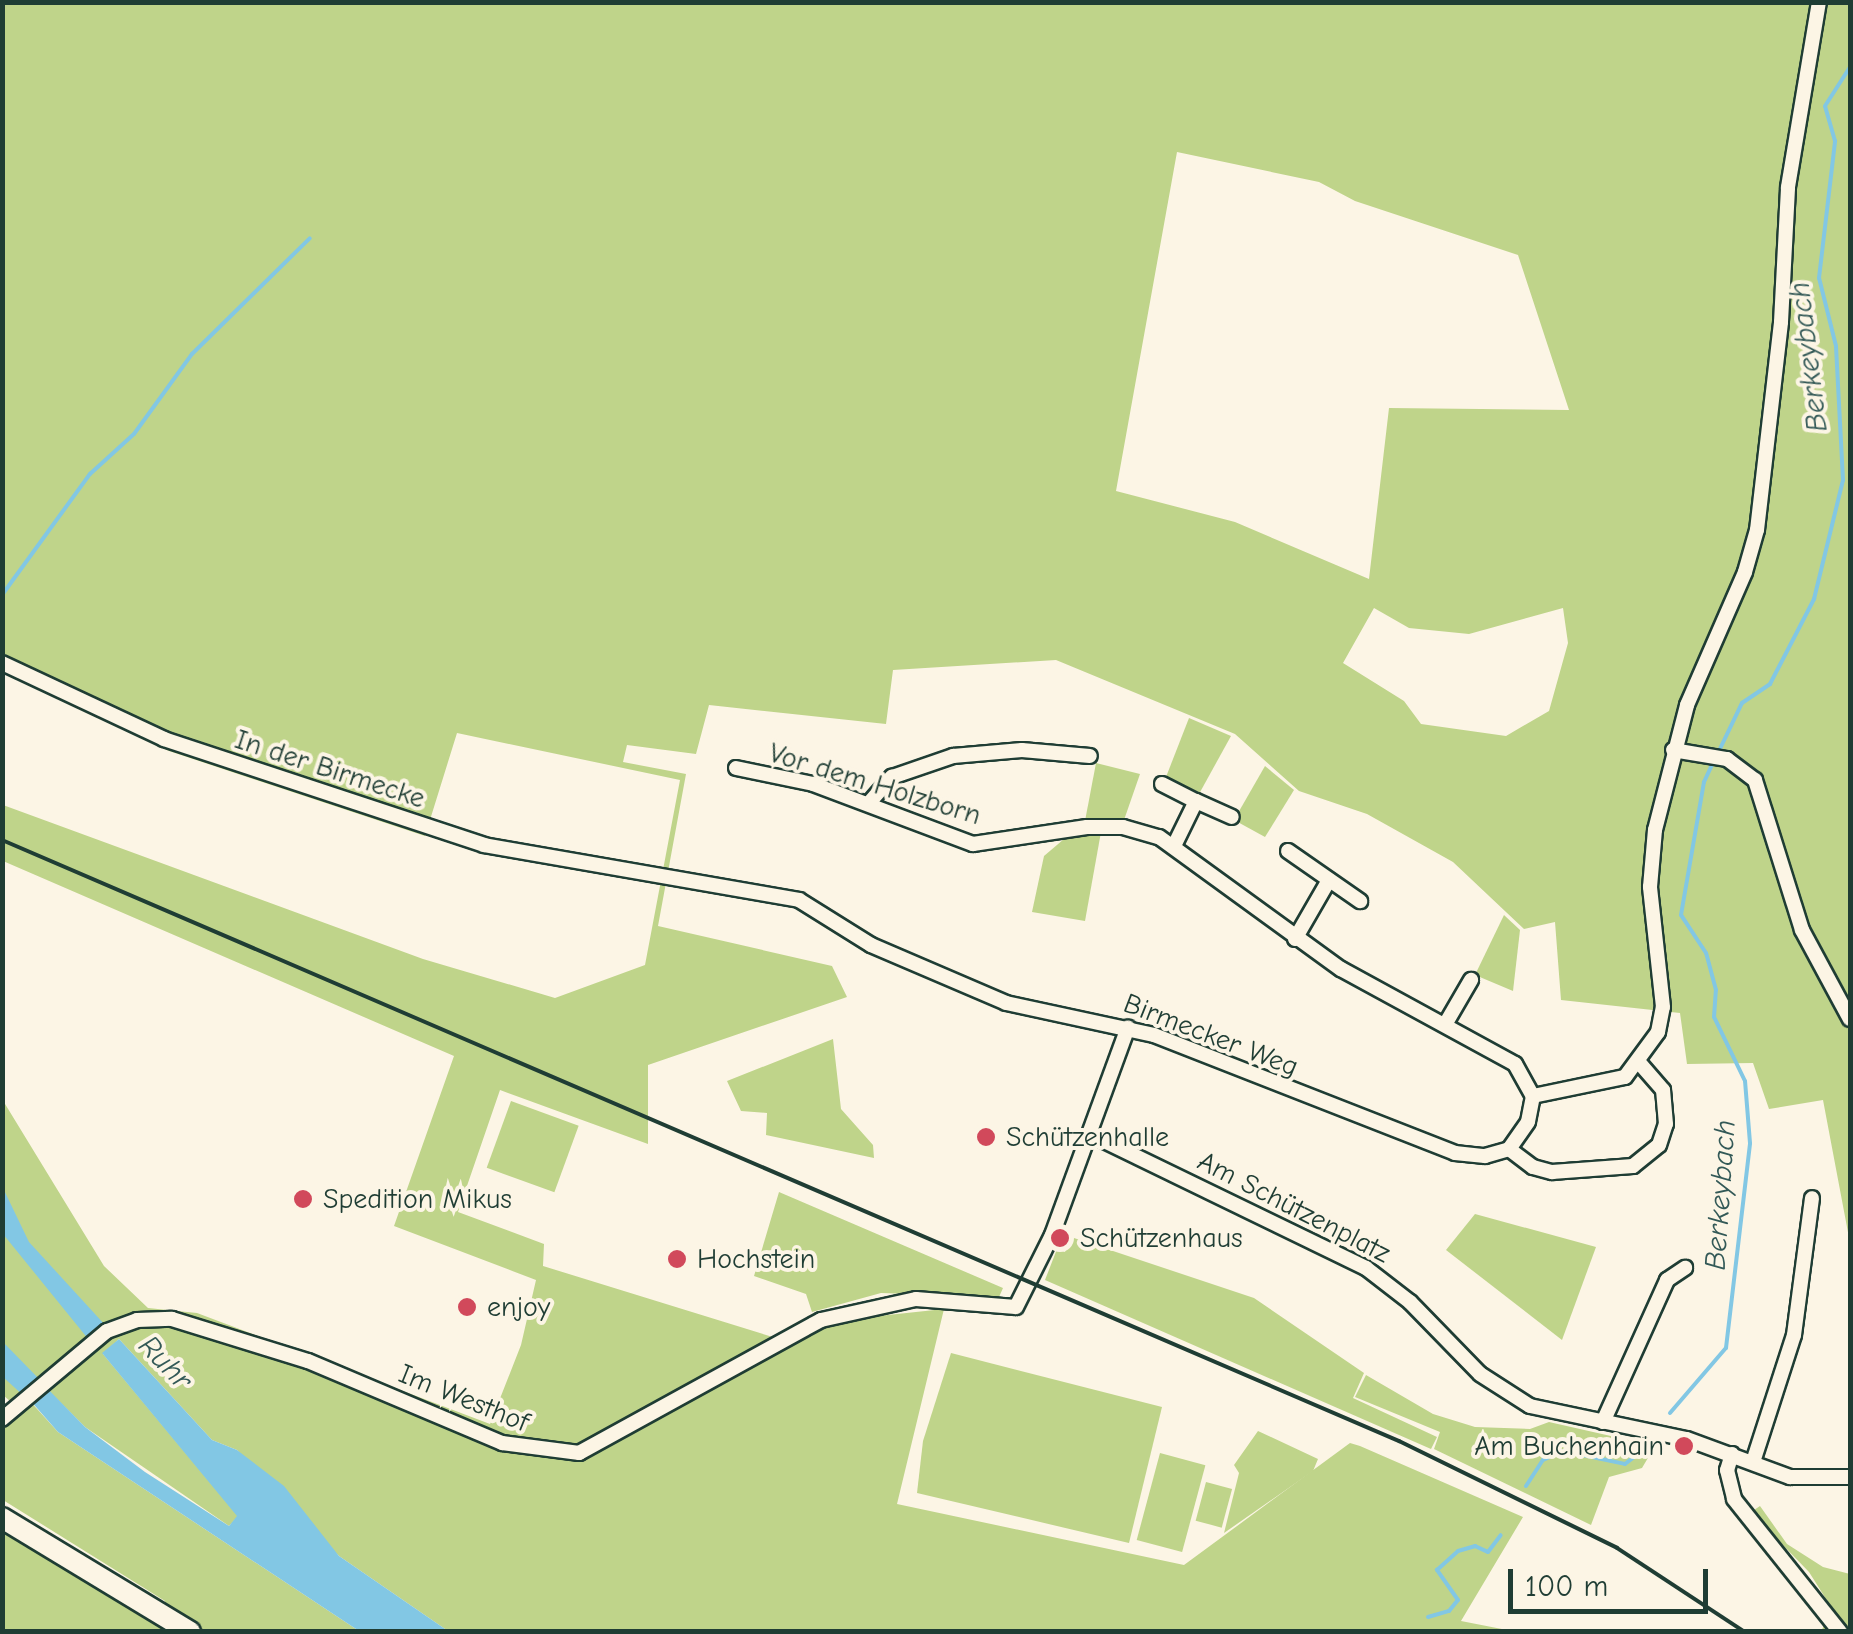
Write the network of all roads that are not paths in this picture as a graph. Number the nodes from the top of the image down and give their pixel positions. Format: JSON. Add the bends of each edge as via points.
{"nodes":[{"id":1,"x":1819,"y":2,"type":"edge"},
{"id":2,"x":2,"y":662,"type":"edge"},
{"id":3,"x":1673,"y":750,"type":"junction"},
{"id":4,"x":1090,"y":756,"type":"dead end"},
{"id":5,"x":736,"y":768,"type":"dead end"},
{"id":6,"x":1162,"y":784,"type":"dead end"},
{"id":7,"x":1196,"y":801,"type":"junction"},
{"id":8,"x":869,"y":802,"type":"junction"},
{"id":9,"x":1232,"y":817,"type":"dead end"},
{"id":10,"x":1174,"y":846,"type":"junction"},
{"id":11,"x":1288,"y":851,"type":"dead end"},
{"id":12,"x":656,"y":876,"type":"joint"},
{"id":13,"x":1328,"y":880,"type":"junction"},
{"id":14,"x":1360,"y":901,"type":"dead end"},
{"id":15,"x":1295,"y":939,"type":"junction"},
{"id":16,"x":1471,"y":980,"type":"dead end"},
{"id":17,"x":1850,"y":1019,"type":"edge"},
{"id":18,"x":1446,"y":1023,"type":"junction"},
{"id":19,"x":1128,"y":1026,"type":"junction"},
{"id":20,"x":1640,"y":1064,"type":"junction"},
{"id":21,"x":1533,"y":1096,"type":"junction"},
{"id":22,"x":1090,"y":1134,"type":"junction"},
{"id":23,"x":1509,"y":1148,"type":"junction"},
{"id":24,"x":1812,"y":1198,"type":"dead end"},
{"id":25,"x":1685,"y":1268,"type":"dead end"},
{"id":26,"x":2,"y":1419,"type":"edge"},
{"id":27,"x":1604,"y":1422,"type":"junction"},
{"id":28,"x":1732,"y":1454,"type":"junction"},
{"id":29,"x":1753,"y":1462,"type":"junction"},
{"id":30,"x":1850,"y":1477,"type":"edge"},
{"id":31,"x":2,"y":1518,"type":"edge"},
{"id":32,"x":190,"y":1632,"type":"edge"},
{"id":33,"x":1840,"y":1632,"type":"edge"}],
"edges":[{"from":1,"to":3,"type":"street","via":[[1788,187],[1781,322],[1756,530]]},
{"from":2,"to":12,"type":"street","name":"In der Birmecke","via":[[164,739],[444,833]]},
{"from":3,"to":17,"type":"street","via":[[1727,759],[1755,780],[1802,930]]},
{"from":3,"to":20,"type":"street","via":[[1650,871],[1663,1006]]},
{"from":4,"to":8,"type":"street","via":[[1022,750],[953,756],[892,777]]},
{"from":5,"to":8,"type":"street","name":"Vor dem Holzborn"},
{"from":6,"to":7,"type":"street"},
{"from":7,"to":9,"type":"street"},
{"from":7,"to":10,"type":"street"},
{"from":8,"to":10,"type":"street","name":"Vor dem Holzborn","via":[[973,844],[1111,826]]},
{"from":10,"to":15,"type":"street","name":"Vor dem Holzborn"},
{"from":11,"to":13,"type":"street"},
{"from":12,"to":19,"type":"street","name":"Birmecker Weg","via":[[790,897],[870,945],[1006,1003],[1044,1016]]},
{"from":13,"to":14,"type":"street"},
{"from":13,"to":15,"type":"street"},
{"from":15,"to":18,"type":"street","name":"Vor dem Holzborn"},
{"from":16,"to":18,"type":"street"},
{"from":18,"to":21,"type":"street","name":"Vor dem Holzborn","via":[[1515,1064]]},
{"from":19,"to":22,"type":"street"},
{"from":19,"to":23,"type":"street","name":"Birmecker Weg","via":[[1454,1152],[1485,1156]]},
{"from":20,"to":21,"type":"street","via":[[1606,1085]]},
{"from":20,"to":23,"type":"street","via":[[1660,1084],[1667,1112],[1659,1145],[1640,1163],[1605,1172],[1552,1172]]},
{"from":21,"to":23,"type":"street","via":[[1528,1122]]},
{"from":22,"to":26,"type":"street","name":"Im Westhof","via":[[1029,1291],[1016,1306],[916,1299],[821,1320],[600,1445],[568,1454],[502,1443],[206,1325],[159,1318],[112,1328]]},
{"from":22,"to":27,"type":"street","name":"Am Schützenplatz","via":[[1366,1268],[1509,1395],[1560,1417]]},
{"from":24,"to":29,"type":"street","via":[[1797,1322]]},
{"from":25,"to":27,"type":"street","via":[[1667,1280]]},
{"from":27,"to":28,"type":"street","name":"Am Schützenplatz"},
{"from":28,"to":29,"type":"street","name":"Am Schützenplatz"},
{"from":28,"to":33,"type":"street","via":[[1727,1470],[1734,1499]]},
{"from":29,"to":30,"type":"street","name":"Am Schützenplatz","via":[[1801,1479]]},
{"from":31,"to":32,"type":"main road"}]}
